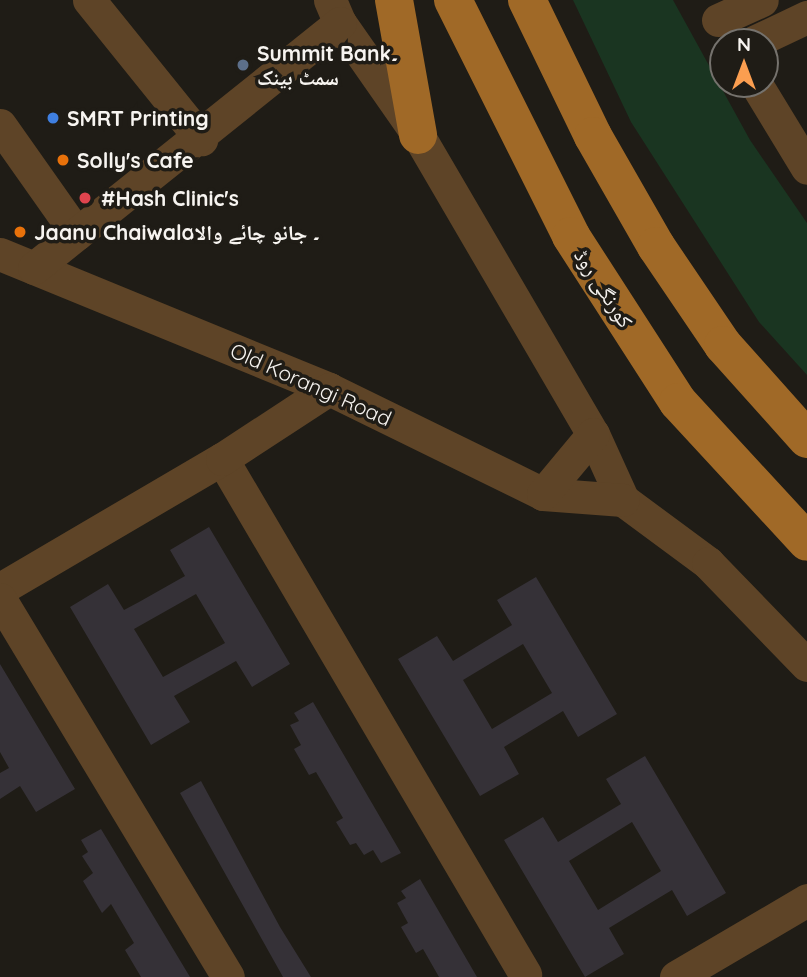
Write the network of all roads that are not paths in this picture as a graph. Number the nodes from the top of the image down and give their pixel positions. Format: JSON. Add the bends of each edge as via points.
{"nodes":[{"id":1,"x":89,"y":0,"type":"edge"},
{"id":2,"x":394,"y":0,"type":"edge"},
{"id":3,"x":453,"y":0,"type":"edge"},
{"id":4,"x":527,"y":0,"type":"edge"},
{"id":5,"x":762,"y":0,"type":"edge"},
{"id":6,"x":335,"y":12,"type":"edge"},
{"id":7,"x":807,"y":17,"type":"edge"},
{"id":8,"x":719,"y":21,"type":"edge"},
{"id":9,"x":779,"y":30,"type":"edge"},
{"id":10,"x":764,"y":98,"type":"edge"},
{"id":11,"x":0,"y":125,"type":"edge"},
{"id":12,"x":418,"y":135,"type":"junction"},
{"id":13,"x":201,"y":139,"type":"junction"},
{"id":14,"x":807,"y":168,"type":"edge"},
{"id":15,"x":77,"y":234,"type":"junction"},
{"id":16,"x":0,"y":254,"type":"edge"},
{"id":17,"x":34,"y":268,"type":"junction"},
{"id":18,"x":329,"y":389,"type":"junction"},
{"id":19,"x":593,"y":434,"type":"junction"},
{"id":20,"x":807,"y":439,"type":"edge"},
{"id":21,"x":222,"y":459,"type":"junction"},
{"id":22,"x":543,"y":494,"type":"junction"},
{"id":23,"x":623,"y":499,"type":"junction"},
{"id":24,"x":807,"y":542,"type":"edge"},
{"id":25,"x":0,"y":589,"type":"edge"},
{"id":26,"x":0,"y":599,"type":"edge"},
{"id":27,"x":807,"y":665,"type":"edge"},
{"id":28,"x":802,"y":910,"type":"edge"},
{"id":29,"x":524,"y":974,"type":"dead end"},
{"id":30,"x":228,"y":977,"type":"edge"},
{"id":31,"x":676,"y":977,"type":"edge"}],
"edges":[{"from":1,"to":13,"type":"street"},
{"from":2,"to":12,"type":"main road"},
{"from":3,"to":24,"type":"main road","name":"کورنگی روڈ","via":[[571,236],[678,402]]},
{"from":4,"to":20,"type":"main road","via":[[593,136],[656,246],[723,345]]},
{"from":5,"to":8,"type":"street"},
{"from":6,"to":12,"type":"street"},
{"from":6,"to":13,"type":"street"},
{"from":7,"to":9,"type":"street"},
{"from":10,"to":14,"type":"street"},
{"from":11,"to":15,"type":"street"},
{"from":12,"to":19,"type":"street"},
{"from":13,"to":15,"type":"street"},
{"from":15,"to":17,"type":"street"},
{"from":16,"to":17,"type":"street","name":"Old Korangi Road"},
{"from":17,"to":18,"type":"street","name":"Old Korangi Road"},
{"from":18,"to":21,"type":"street"},
{"from":18,"to":22,"type":"street","name":"Old Korangi Road"},
{"from":19,"to":22,"type":"street"},
{"from":19,"to":23,"type":"street"},
{"from":21,"to":25,"type":"street"},
{"from":21,"to":29,"type":"street"},
{"from":22,"to":23,"type":"street","name":"Old Korangi Road"},
{"from":23,"to":27,"type":"street","via":[[708,563]]},
{"from":26,"to":30,"type":"street"},
{"from":28,"to":31,"type":"street"}]}
